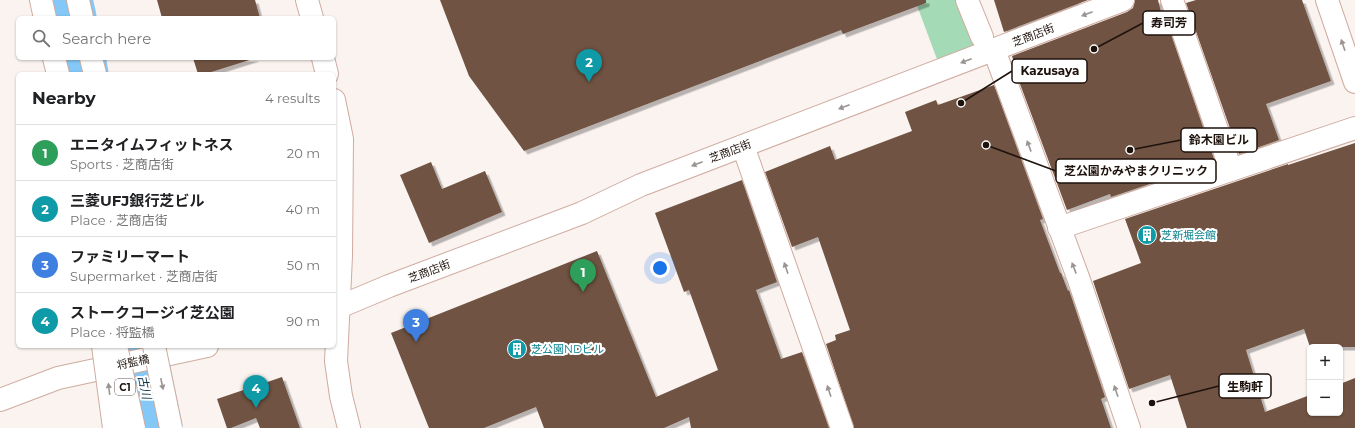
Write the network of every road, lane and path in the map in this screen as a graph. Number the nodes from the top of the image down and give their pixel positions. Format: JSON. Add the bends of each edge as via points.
{"nodes":[{"id":1,"x":41,"y":0,"type":"edge"},
{"id":2,"x":78,"y":0,"type":"edge"},
{"id":3,"x":307,"y":0,"type":"edge"},
{"id":4,"x":967,"y":0,"type":"edge"},
{"id":5,"x":1123,"y":0,"type":"edge"},
{"id":6,"x":1172,"y":0,"type":"edge"},
{"id":7,"x":1327,"y":0,"type":"edge"},
{"id":8,"x":45,"y":16,"type":"edge"},
{"id":9,"x":82,"y":16,"type":"edge"},
{"id":10,"x":311,"y":16,"type":"edge"},
{"id":11,"x":988,"y":44,"type":"junction"},
{"id":12,"x":54,"y":60,"type":"edge"},
{"id":13,"x":92,"y":60,"type":"edge"},
{"id":14,"x":324,"y":60,"type":"edge"},
{"id":15,"x":58,"y":72,"type":"edge"},
{"id":16,"x":94,"y":72,"type":"edge"},
{"id":17,"x":326,"y":72,"type":"edge"},
{"id":18,"x":1355,"y":82,"type":"edge"},
{"id":19,"x":336,"y":110,"type":"edge"},
{"id":20,"x":1355,"y":128,"type":"edge"},
{"id":21,"x":743,"y":146,"type":"junction"},
{"id":22,"x":1231,"y":170,"type":"junction"},
{"id":23,"x":1059,"y":228,"type":"junction"},
{"id":24,"x":336,"y":308,"type":"edge"},
{"id":25,"x":103,"y":348,"type":"edge"},
{"id":26,"x":116,"y":348,"type":"edge"},
{"id":27,"x":154,"y":348,"type":"edge"},
{"id":28,"x":198,"y":348,"type":"edge"},
{"id":29,"x":0,"y":400,"type":"edge"},
{"id":30,"x":114,"y":428,"type":"edge"},
{"id":31,"x":134,"y":428,"type":"edge"},
{"id":32,"x":171,"y":428,"type":"edge"},
{"id":33,"x":349,"y":428,"type":"edge"},
{"id":34,"x":842,"y":428,"type":"edge"},
{"id":35,"x":1129,"y":428,"type":"edge"}],
"edges":[{"from":1,"to":8,"type":"main road"},
{"from":2,"to":9,"type":"main road"},
{"from":3,"to":10,"type":"main road"},
{"from":4,"to":11,"type":"main road"},
{"from":5,"to":11,"type":"main road","name":"芝商店街","one_way":true},
{"from":6,"to":22,"type":"main road"},
{"from":18,"to":7,"type":"main road","one_way":true},
{"from":11,"to":21,"type":"main road","name":"芝商店街","one_way":true},
{"from":23,"to":11,"type":"main road","one_way":true},
{"from":12,"to":15,"type":"main road"},
{"from":13,"to":16,"type":"main road"},
{"from":14,"to":17,"type":"main road"},
{"from":19,"to":24,"type":"main road","via":[[342,140],[342,256]]},
{"from":20,"to":22,"type":"main road"},
{"from":21,"to":24,"type":"main road","name":"芝商店街","one_way":true,"via":[[641,185],[582,213]]},
{"from":34,"to":21,"type":"main road","one_way":true},
{"from":22,"to":23,"type":"main road"},
{"from":35,"to":23,"type":"main road","one_way":true},
{"from":24,"to":33,"type":"main road","via":[[336,361]]},
{"from":30,"to":25,"type":"main road","number":"C1","one_way":true,"bridge":true},
{"from":26,"to":31,"type":"main road","number":"C1","bridge":true},
{"from":27,"to":32,"type":"main road","one_way":true,"bridge":true},
{"from":28,"to":29,"type":"main road","name":"将監橋","bridge":true,"via":[[58,378]]}]}
